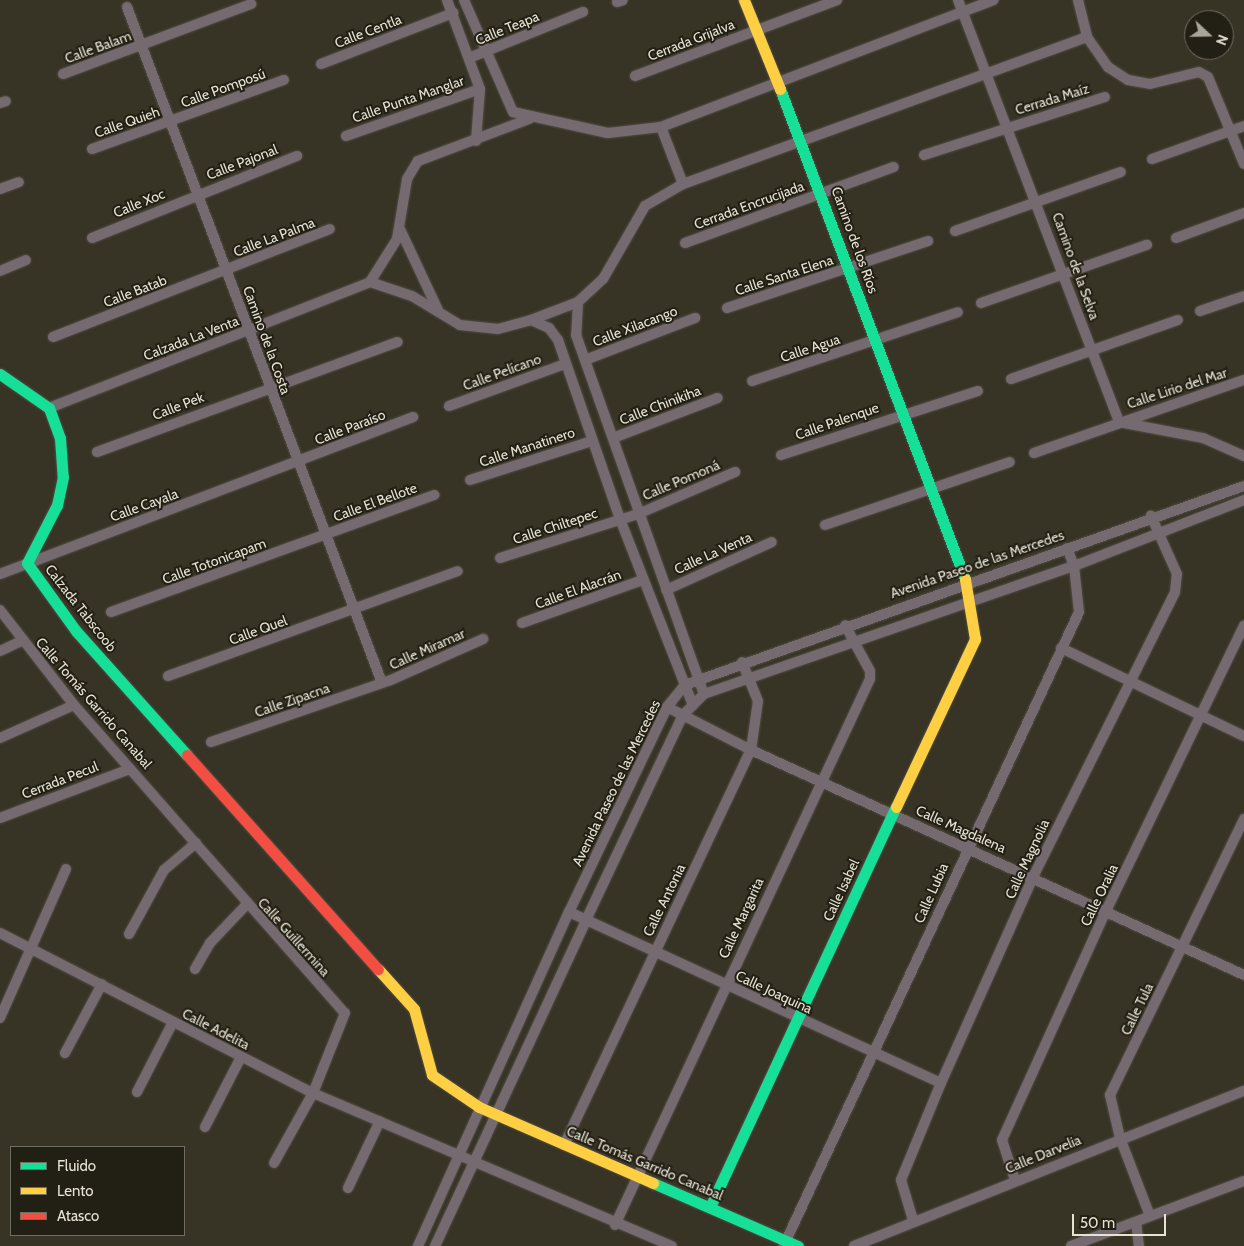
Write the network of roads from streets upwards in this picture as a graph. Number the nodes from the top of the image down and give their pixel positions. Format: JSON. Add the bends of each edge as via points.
{"nodes":[{"id":1,"x":447,"y":0,"type":"edge"},
{"id":2,"x":464,"y":0,"type":"edge"},
{"id":3,"x":744,"y":0,"type":"edge"},
{"id":4,"x":837,"y":0,"type":"edge"},
{"id":5,"x":958,"y":0,"type":"edge"},
{"id":6,"x":994,"y":0,"type":"edge"},
{"id":7,"x":1078,"y":0,"type":"edge"},
{"id":8,"x":251,"y":4,"type":"dead end"},
{"id":9,"x":127,"y":7,"type":"dead end"},
{"id":10,"x":582,"y":12,"type":"dead end"},
{"id":11,"x":453,"y":13,"type":"junction"},
{"id":12,"x":962,"y":13,"type":"junction"},
{"id":13,"x":757,"y":29,"type":"junction"},
{"id":14,"x":1088,"y":37,"type":"junction"},
{"id":15,"x":142,"y":46,"type":"junction"},
{"id":16,"x":484,"y":53,"type":"junction"},
{"id":17,"x":469,"y":58,"type":"junction"},
{"id":18,"x":321,"y":64,"type":"dead end"},
{"id":19,"x":986,"y":72,"type":"junction"},
{"id":20,"x":64,"y":74,"type":"dead end"},
{"id":21,"x":635,"y":76,"type":"dead end"},
{"id":22,"x":284,"y":80,"type":"dead end"},
{"id":23,"x":779,"y":82,"type":"junction"},
{"id":24,"x":480,"y":89,"type":"junction"},
{"id":25,"x":1105,"y":97,"type":"dead end"},
{"id":26,"x":529,"y":119,"type":"junction"},
{"id":27,"x":171,"y":122,"type":"junction"},
{"id":28,"x":661,"y":126,"type":"junction"},
{"id":29,"x":1244,"y":126,"type":"edge"},
{"id":30,"x":1008,"y":128,"type":"junction"},
{"id":31,"x":1231,"y":131,"type":"junction"},
{"id":32,"x":346,"y":136,"type":"dead end"},
{"id":33,"x":476,"y":141,"type":"junction"},
{"id":34,"x":803,"y":143,"type":"junction"},
{"id":35,"x":92,"y":149,"type":"dead end"},
{"id":36,"x":924,"y":155,"type":"dead end"},
{"id":37,"x":298,"y":156,"type":"dead end"},
{"id":38,"x":1152,"y":158,"type":"dead end"},
{"id":39,"x":1244,"y":164,"type":"edge"},
{"id":40,"x":894,"y":167,"type":"dead end"},
{"id":41,"x":1121,"y":172,"type":"dead end"},
{"id":42,"x":19,"y":182,"type":"dead end"},
{"id":43,"x":684,"y":184,"type":"junction"},
{"id":44,"x":0,"y":189,"type":"edge"},
{"id":45,"x":196,"y":194,"type":"junction"},
{"id":46,"x":823,"y":194,"type":"junction"},
{"id":47,"x":1036,"y":200,"type":"junction"},
{"id":48,"x":1244,"y":214,"type":"edge"},
{"id":49,"x":330,"y":229,"type":"dead end"},
{"id":50,"x":400,"y":229,"type":"junction"},
{"id":51,"x":955,"y":231,"type":"dead end"},
{"id":52,"x":92,"y":238,"type":"dead end"},
{"id":53,"x":1176,"y":238,"type":"dead end"},
{"id":54,"x":928,"y":241,"type":"dead end"},
{"id":55,"x":685,"y":243,"type":"dead end"},
{"id":56,"x":1147,"y":245,"type":"dead end"},
{"id":57,"x":26,"y":260,"type":"dead end"},
{"id":58,"x":849,"y":268,"type":"junction"},
{"id":59,"x":227,"y":270,"type":"junction"},
{"id":60,"x":0,"y":271,"type":"edge"},
{"id":61,"x":1065,"y":275,"type":"junction"},
{"id":62,"x":370,"y":282,"type":"junction"},
{"id":63,"x":1244,"y":296,"type":"edge"},
{"id":64,"x":578,"y":302,"type":"junction"},
{"id":65,"x":981,"y":303,"type":"dead end"},
{"id":66,"x":727,"y":308,"type":"dead end"},
{"id":67,"x":1200,"y":311,"type":"dead end"},
{"id":68,"x":958,"y":312,"type":"dead end"},
{"id":69,"x":439,"y":314,"type":"junction"},
{"id":70,"x":694,"y":318,"type":"dead end"},
{"id":71,"x":531,"y":320,"type":"junction"},
{"id":72,"x":1178,"y":320,"type":"dead end"},
{"id":73,"x":248,"y":330,"type":"junction"},
{"id":74,"x":53,"y":337,"type":"dead end"},
{"id":75,"x":398,"y":342,"type":"dead end"},
{"id":76,"x":877,"y":342,"type":"junction"},
{"id":77,"x":1091,"y":347,"type":"junction"},
{"id":78,"x":585,"y":360,"type":"junction"},
{"id":79,"x":564,"y":364,"type":"junction"},
{"id":80,"x":0,"y":374,"type":"edge"},
{"id":81,"x":1011,"y":379,"type":"dead end"},
{"id":82,"x":1244,"y":380,"type":"edge"},
{"id":83,"x":752,"y":381,"type":"dead end"},
{"id":84,"x":270,"y":386,"type":"junction"},
{"id":85,"x":978,"y":391,"type":"dead end"},
{"id":86,"x":718,"y":398,"type":"dead end"},
{"id":87,"x":449,"y":406,"type":"dead end"},
{"id":88,"x":49,"y":408,"type":"junction"},
{"id":89,"x":902,"y":414,"type":"junction"},
{"id":90,"x":413,"y":417,"type":"dead end"},
{"id":91,"x":1119,"y":422,"type":"junction"},
{"id":92,"x":613,"y":438,"type":"junction"},
{"id":93,"x":592,"y":441,"type":"junction"},
{"id":94,"x":97,"y":452,"type":"dead end"},
{"id":95,"x":1034,"y":453,"type":"dead end"},
{"id":96,"x":781,"y":455,"type":"dead end"},
{"id":97,"x":1244,"y":456,"type":"edge"},
{"id":98,"x":297,"y":462,"type":"junction"},
{"id":99,"x":1010,"y":462,"type":"dead end"},
{"id":100,"x":735,"y":472,"type":"dead end"},
{"id":101,"x":470,"y":480,"type":"dead end"},
{"id":102,"x":1244,"y":486,"type":"edge"},
{"id":103,"x":933,"y":492,"type":"junction"},
{"id":104,"x":434,"y":495,"type":"dead end"},
{"id":105,"x":1244,"y":500,"type":"edge"},
{"id":106,"x":638,"y":514,"type":"junction"},
{"id":107,"x":1151,"y":516,"type":"junction"},
{"id":108,"x":620,"y":519,"type":"junction"},
{"id":109,"x":825,"y":525,"type":"dead end"},
{"id":110,"x":1159,"y":533,"type":"junction"},
{"id":111,"x":327,"y":535,"type":"junction"},
{"id":112,"x":772,"y":542,"type":"dead end"},
{"id":113,"x":1067,"y":548,"type":"junction"},
{"id":114,"x":500,"y":558,"type":"dead end"},
{"id":115,"x":27,"y":563,"type":"junction"},
{"id":116,"x":1074,"y":566,"type":"junction"},
{"id":117,"x":458,"y":571,"type":"dead end"},
{"id":118,"x":0,"y":574,"type":"edge"},
{"id":119,"x":643,"y":580,"type":"junction"},
{"id":120,"x":966,"y":581,"type":"junction"},
{"id":121,"x":666,"y":590,"type":"junction"},
{"id":122,"x":970,"y":599,"type":"junction"},
{"id":123,"x":357,"y":608,"type":"junction"},
{"id":124,"x":0,"y":610,"type":"edge"},
{"id":125,"x":112,"y":612,"type":"dead end"},
{"id":126,"x":522,"y":623,"type":"dead end"},
{"id":127,"x":845,"y":625,"type":"junction"},
{"id":128,"x":1244,"y":626,"type":"edge"},
{"id":129,"x":483,"y":639,"type":"dead end"},
{"id":130,"x":854,"y":641,"type":"junction"},
{"id":131,"x":21,"y":642,"type":"junction"},
{"id":132,"x":1061,"y":648,"type":"junction"},
{"id":133,"x":0,"y":651,"type":"edge"},
{"id":134,"x":742,"y":662,"type":"junction"},
{"id":135,"x":168,"y":676,"type":"dead end"},
{"id":136,"x":698,"y":678,"type":"junction"},
{"id":137,"x":1129,"y":679,"type":"junction"},
{"id":138,"x":749,"y":680,"type":"junction"},
{"id":139,"x":382,"y":683,"type":"junction"},
{"id":140,"x":685,"y":685,"type":"junction"},
{"id":141,"x":704,"y":694,"type":"junction"},
{"id":142,"x":693,"y":704,"type":"junction"},
{"id":143,"x":74,"y":705,"type":"junction"},
{"id":144,"x":667,"y":707,"type":"junction"},
{"id":145,"x":683,"y":715,"type":"junction"},
{"id":146,"x":1202,"y":715,"type":"junction"},
{"id":147,"x":1244,"y":736,"type":"edge"},
{"id":148,"x":0,"y":738,"type":"edge"},
{"id":149,"x":211,"y":742,"type":"dead end"},
{"id":150,"x":751,"y":750,"type":"junction"},
{"id":151,"x":130,"y":769,"type":"junction"},
{"id":152,"x":822,"y":780,"type":"junction"},
{"id":153,"x":170,"y":811,"type":"joint"},
{"id":154,"x":893,"y":814,"type":"junction"},
{"id":155,"x":0,"y":818,"type":"edge"},
{"id":156,"x":1244,"y":819,"type":"edge"},
{"id":157,"x":196,"y":843,"type":"junction"},
{"id":158,"x":967,"y":848,"type":"junction"},
{"id":159,"x":66,"y":869,"type":"dead end"},
{"id":160,"x":1033,"y":877,"type":"junction"},
{"id":161,"x":246,"y":904,"type":"junction"},
{"id":162,"x":1106,"y":910,"type":"junction"},
{"id":163,"x":569,"y":912,"type":"junction"},
{"id":164,"x":586,"y":920,"type":"junction"},
{"id":165,"x":0,"y":933,"type":"edge"},
{"id":166,"x":128,"y":934,"type":"dead end"},
{"id":167,"x":34,"y":948,"type":"junction"},
{"id":168,"x":1182,"y":948,"type":"junction"},
{"id":169,"x":655,"y":951,"type":"junction"},
{"id":170,"x":195,"y":969,"type":"dead end"},
{"id":171,"x":1244,"y":975,"type":"edge"},
{"id":172,"x":102,"y":984,"type":"junction"},
{"id":173,"x":725,"y":985,"type":"junction"},
{"id":174,"x":0,"y":1018,"type":"edge"},
{"id":175,"x":798,"y":1018,"type":"junction"},
{"id":176,"x":172,"y":1022,"type":"junction"},
{"id":177,"x":65,"y":1053,"type":"dead end"},
{"id":178,"x":872,"y":1055,"type":"junction"},
{"id":179,"x":240,"y":1057,"type":"junction"},
{"id":180,"x":941,"y":1083,"type":"junction"},
{"id":181,"x":1244,"y":1091,"type":"edge"},
{"id":182,"x":137,"y":1092,"type":"dead end"},
{"id":183,"x":312,"y":1093,"type":"junction"},
{"id":184,"x":480,"y":1107,"type":"junction"},
{"id":185,"x":497,"y":1115,"type":"junction"},
{"id":186,"x":380,"y":1121,"type":"junction"},
{"id":187,"x":205,"y":1127,"type":"dead end"},
{"id":188,"x":1120,"y":1138,"type":"junction"},
{"id":189,"x":564,"y":1145,"type":"junction"},
{"id":190,"x":459,"y":1154,"type":"junction"},
{"id":191,"x":476,"y":1162,"type":"junction"},
{"id":192,"x":274,"y":1163,"type":"dead end"},
{"id":193,"x":637,"y":1176,"type":"junction"},
{"id":194,"x":1015,"y":1180,"type":"junction"},
{"id":195,"x":1244,"y":1181,"type":"edge"},
{"id":196,"x":348,"y":1188,"type":"dead end"},
{"id":197,"x":710,"y":1207,"type":"junction"},
{"id":198,"x":1150,"y":1216,"type":"junction"},
{"id":199,"x":912,"y":1220,"type":"junction"},
{"id":200,"x":1136,"y":1222,"type":"junction"},
{"id":201,"x":615,"y":1225,"type":"junction"},
{"id":202,"x":785,"y":1244,"type":"edge"},
{"id":203,"x":418,"y":1246,"type":"edge"},
{"id":204,"x":436,"y":1246,"type":"edge"},
{"id":205,"x":672,"y":1246,"type":"edge"},
{"id":206,"x":798,"y":1246,"type":"edge"},
{"id":207,"x":854,"y":1246,"type":"edge"},
{"id":208,"x":1071,"y":1246,"type":"edge"},
{"id":209,"x":1139,"y":1246,"type":"edge"}],
"edges":[{"from":1,"to":11,"type":"street"},
{"from":2,"to":16,"type":"street"},
{"from":3,"to":13,"type":"street","name":"Camino de los Ríos"},
{"from":4,"to":13,"type":"street","name":"Cerrada Grijalva"},
{"from":5,"to":12,"type":"street","name":"Camino de la Selva"},
{"from":6,"to":12,"type":"street"},
{"from":7,"to":14,"type":"street"},
{"from":8,"to":15,"type":"street","name":"Calle Balam"},
{"from":9,"to":15,"type":"street","name":"Camino de la Costa"},
{"from":10,"to":16,"type":"street","name":"Calle Teapa"},
{"from":11,"to":17,"type":"street"},
{"from":11,"to":18,"type":"street","name":"Calle Centla"},
{"from":12,"to":19,"type":"street","name":"Camino de la Selva"},
{"from":12,"to":23,"type":"street"},
{"from":13,"to":21,"type":"street","name":"Cerrada Grijalva"},
{"from":13,"to":23,"type":"street","name":"Camino de los Ríos"},
{"from":14,"to":19,"type":"street"},
{"from":14,"to":31,"type":"street","via":[[1108,67],[1128,80],[1150,84],[1200,72],[1213,86]]},
{"from":15,"to":20,"type":"street","name":"Calle Balam"},
{"from":15,"to":27,"type":"street","name":"Camino de la Costa"},
{"from":16,"to":17,"type":"street","name":"Calle Teapa"},
{"from":16,"to":26,"type":"street","via":[[505,102],[513,112]]},
{"from":17,"to":24,"type":"street"},
{"from":19,"to":30,"type":"street","name":"Camino de la Selva"},
{"from":19,"to":34,"type":"street"},
{"from":22,"to":27,"type":"street","name":"Calle Pomposú"},
{"from":23,"to":28,"type":"street"},
{"from":23,"to":34,"type":"street","name":"Camino de los Ríos"},
{"from":24,"to":32,"type":"street","name":"Calle Punta Manglar"},
{"from":24,"to":33,"type":"street"},
{"from":25,"to":30,"type":"street","name":"Cerrada Maíz"},
{"from":26,"to":28,"type":"street","via":[[608,133]]},
{"from":26,"to":33,"type":"street"},
{"from":27,"to":35,"type":"street","name":"Calle Quieh"},
{"from":27,"to":45,"type":"street","name":"Camino de la Costa"},
{"from":28,"to":43,"type":"street"},
{"from":29,"to":31,"type":"street"},
{"from":30,"to":36,"type":"street","name":"Cerrada Maíz"},
{"from":30,"to":47,"type":"street","name":"Camino de la Selva"},
{"from":31,"to":38,"type":"street"},
{"from":31,"to":39,"type":"street"},
{"from":33,"to":50,"type":"street","via":[[412,167]]},
{"from":34,"to":43,"type":"street"},
{"from":34,"to":46,"type":"street","name":"Camino de los Ríos"},
{"from":37,"to":45,"type":"street","name":"Calle Pajonal"},
{"from":40,"to":46,"type":"street","name":"Cerrada Encrucijada"},
{"from":41,"to":47,"type":"street"},
{"from":42,"to":44,"type":"street"},
{"from":43,"to":64,"type":"street","via":[[645,206],[603,279]]},
{"from":45,"to":52,"type":"street","name":"Calle Xoc"},
{"from":45,"to":59,"type":"street","name":"Camino de la Costa"},
{"from":46,"to":55,"type":"street","name":"Cerrada Encrucijada"},
{"from":46,"to":58,"type":"street","name":"Camino de los Ríos"},
{"from":47,"to":51,"type":"street"},
{"from":47,"to":61,"type":"street","name":"Camino de la Selva"},
{"from":48,"to":53,"type":"street"},
{"from":49,"to":59,"type":"street","name":"Calle La Palma"},
{"from":50,"to":62,"type":"street"},
{"from":50,"to":69,"type":"street"},
{"from":54,"to":58,"type":"street","name":"Calle Santa Elena"},
{"from":56,"to":61,"type":"street"},
{"from":57,"to":60,"type":"street"},
{"from":58,"to":66,"type":"street","name":"Calle Santa Elena"},
{"from":58,"to":76,"type":"street","name":"Camino de los Ríos"},
{"from":59,"to":73,"type":"street","name":"Camino de la Costa"},
{"from":59,"to":74,"type":"street","name":"Calle Batab"},
{"from":61,"to":65,"type":"street"},
{"from":61,"to":77,"type":"street","name":"Camino de la Selva"},
{"from":62,"to":69,"type":"street","via":[[412,296]]},
{"from":62,"to":73,"type":"street","name":"Calzada La Venta"},
{"from":63,"to":67,"type":"street"},
{"from":64,"to":71,"type":"street"},
{"from":64,"to":78,"type":"street","via":[[576,335]]},
{"from":68,"to":76,"type":"street","name":"Calle Agua"},
{"from":69,"to":71,"type":"street","via":[[460,325],[498,329]]},
{"from":70,"to":78,"type":"street","name":"Calle Xilacango"},
{"from":71,"to":79,"type":"street","via":[[549,328]]},
{"from":72,"to":77,"type":"street"},
{"from":73,"to":84,"type":"street","name":"Camino de la Costa"},
{"from":73,"to":88,"type":"street","name":"Calzada La Venta"},
{"from":75,"to":84,"type":"street","name":"Calle Pek"},
{"from":76,"to":83,"type":"street","name":"Calle Agua"},
{"from":76,"to":89,"type":"street","name":"Camino de los Ríos"},
{"from":77,"to":81,"type":"street"},
{"from":77,"to":91,"type":"street","name":"Camino de la Selva"},
{"from":78,"to":92,"type":"street"},
{"from":79,"to":87,"type":"street","name":"Calle Pelícano"},
{"from":79,"to":93,"type":"street"},
{"from":80,"to":88,"type":"street","via":[[16,381]]},
{"from":82,"to":91,"type":"street","name":"Calle Lirio del Mar"},
{"from":84,"to":94,"type":"street","name":"Calle Pek"},
{"from":84,"to":98,"type":"street","name":"Camino de la Costa"},
{"from":85,"to":89,"type":"street","name":"Calle Palenque"},
{"from":86,"to":92,"type":"street","name":"Calle Chinikiha"},
{"from":88,"to":115,"type":"street","name":"Calzada Tabscoob","via":[[60,438],[63,477],[57,505]]},
{"from":89,"to":96,"type":"street","name":"Calle Palenque"},
{"from":89,"to":103,"type":"street","name":"Camino de los Ríos"},
{"from":90,"to":98,"type":"street","name":"Calle Paraíso"},
{"from":91,"to":95,"type":"street","name":"Calle Lirio del Mar"},
{"from":91,"to":97,"type":"street","via":[[1203,438]]},
{"from":92,"to":106,"type":"street"},
{"from":93,"to":101,"type":"street","name":"Calle Manatinero"},
{"from":93,"to":108,"type":"street"},
{"from":98,"to":111,"type":"street","name":"Camino de la Costa"},
{"from":98,"to":115,"type":"street","name":"Calle Cayala"},
{"from":99,"to":103,"type":"street"},
{"from":100,"to":106,"type":"street","name":"Calle Pomoná"},
{"from":102,"to":107,"type":"street","name":"Avenida Paseo de las Mercedes"},
{"from":103,"to":109,"type":"street"},
{"from":103,"to":120,"type":"street","name":"Camino de los Ríos"},
{"from":104,"to":111,"type":"street","name":"Calle El Bellote"},
{"from":105,"to":110,"type":"street"},
{"from":106,"to":108,"type":"street","name":"Calle Pomoná"},
{"from":106,"to":121,"type":"street"},
{"from":107,"to":110,"type":"street","name":"Calle Magnolia"},
{"from":107,"to":113,"type":"street","name":"Avenida Paseo de las Mercedes"},
{"from":108,"to":114,"type":"street","name":"Calle Chiltepec"},
{"from":108,"to":119,"type":"street"},
{"from":110,"to":116,"type":"street"},
{"from":110,"to":137,"type":"street","name":"Calle Magnolia","via":[[1177,574],[1175,592]]},
{"from":111,"to":123,"type":"street","name":"Camino de la Costa"},
{"from":111,"to":125,"type":"street","name":"Calle Totonicapam"},
{"from":112,"to":121,"type":"street","name":"Calle La Venta"},
{"from":113,"to":116,"type":"street","name":"Calle Lubia"},
{"from":113,"to":120,"type":"street","name":"Avenida Paseo de las Mercedes"},
{"from":115,"to":118,"type":"street","name":"Calle Cayala"},
{"from":115,"to":184,"type":"street","name":"Calzada Tabscoob","via":[[76,630],[200,773],[414,1008],[432,1076]]},
{"from":116,"to":122,"type":"street"},
{"from":116,"to":132,"type":"street","name":"Calle Lubia","via":[[1080,608]]},
{"from":117,"to":123,"type":"street","name":"Calle Quel"},
{"from":119,"to":126,"type":"street","name":"Calle El Alacrán"},
{"from":119,"to":140,"type":"street"},
{"from":120,"to":122,"type":"street","name":"Calle Isabel"},
{"from":120,"to":127,"type":"street","name":"Avenida Paseo de las Mercedes"},
{"from":121,"to":136,"type":"street"},
{"from":122,"to":130,"type":"street"},
{"from":122,"to":154,"type":"street","name":"Calle Isabel","via":[[975,644]]},
{"from":123,"to":135,"type":"street","name":"Calle Quel"},
{"from":123,"to":139,"type":"street","name":"Camino de la Costa"},
{"from":124,"to":131,"type":"street","name":"Calle Tomás Garrido Canabal"},
{"from":127,"to":130,"type":"street","name":"Calle Margarita"},
{"from":127,"to":134,"type":"street","name":"Avenida Paseo de las Mercedes"},
{"from":128,"to":146,"type":"street","name":"Calle Oralia"},
{"from":129,"to":139,"type":"street","name":"Calle Miramar"},
{"from":130,"to":138,"type":"street"},
{"from":130,"to":152,"type":"street","name":"Calle Margarita","via":[[870,679]]},
{"from":131,"to":133,"type":"street"},
{"from":131,"to":143,"type":"street","name":"Calle Tomás Garrido Canabal"},
{"from":132,"to":137,"type":"street"},
{"from":132,"to":158,"type":"street","name":"Calle Lubia"},
{"from":134,"to":136,"type":"street","name":"Avenida Paseo de las Mercedes"},
{"from":134,"to":138,"type":"street","name":"Calle Antonia"},
{"from":136,"to":140,"type":"street","name":"Avenida Paseo de las Mercedes"},
{"from":136,"to":141,"type":"street"},
{"from":137,"to":146,"type":"street"},
{"from":137,"to":160,"type":"street","name":"Calle Magnolia"},
{"from":138,"to":141,"type":"street"},
{"from":138,"to":150,"type":"street","name":"Calle Antonia","via":[[758,701]]},
{"from":139,"to":149,"type":"street","name":"Calle Zipacna"},
{"from":140,"to":142,"type":"street"},
{"from":140,"to":144,"type":"street","name":"Avenida Paseo de las Mercedes"},
{"from":141,"to":142,"type":"street"},
{"from":142,"to":145,"type":"street"},
{"from":143,"to":148,"type":"street"},
{"from":143,"to":151,"type":"street","name":"Calle Tomás Garrido Canabal"},
{"from":144,"to":145,"type":"street","name":"Calle Magdalena"},
{"from":144,"to":163,"type":"street","name":"Avenida Paseo de las Mercedes"},
{"from":145,"to":150,"type":"street","name":"Calle Magdalena"},
{"from":145,"to":164,"type":"street"},
{"from":146,"to":147,"type":"street"},
{"from":146,"to":162,"type":"street","name":"Calle Oralia"},
{"from":150,"to":152,"type":"street","name":"Calle Magdalena"},
{"from":150,"to":169,"type":"street","name":"Calle Antonia"},
{"from":151,"to":153,"type":"street","name":"Calle Tomás Garrido Canabal"},
{"from":151,"to":155,"type":"street","name":"Cerrada Pecul"},
{"from":152,"to":154,"type":"street","name":"Calle Magdalena"},
{"from":152,"to":173,"type":"street","name":"Calle Margarita"},
{"from":153,"to":157,"type":"street","name":"Calle Guillermina"},
{"from":154,"to":158,"type":"street","name":"Calle Magdalena"},
{"from":154,"to":175,"type":"street","name":"Calle Isabel"},
{"from":156,"to":168,"type":"street","name":"Calle Tula"},
{"from":157,"to":161,"type":"street","name":"Calle Guillermina"},
{"from":157,"to":166,"type":"street","via":[[164,870]]},
{"from":158,"to":160,"type":"street","name":"Calle Magdalena"},
{"from":158,"to":178,"type":"street","name":"Calle Lubia"},
{"from":159,"to":167,"type":"street"},
{"from":160,"to":162,"type":"street","name":"Calle Magdalena"},
{"from":160,"to":180,"type":"street","name":"Calle Magnolia"},
{"from":161,"to":170,"type":"street","via":[[210,943]]},
{"from":161,"to":183,"type":"street","name":"Calle Guillermina","via":[[345,1013]]},
{"from":162,"to":168,"type":"street","name":"Calle Magdalena"},
{"from":162,"to":194,"type":"street","name":"Calle Oralia","via":[[1002,1140]]},
{"from":163,"to":164,"type":"street","name":"Calle Joaquina"},
{"from":163,"to":184,"type":"street","name":"Avenida Paseo de las Mercedes"},
{"from":164,"to":169,"type":"street","name":"Calle Joaquina"},
{"from":164,"to":185,"type":"street"},
{"from":165,"to":167,"type":"street","name":"Calle Adelita"},
{"from":167,"to":172,"type":"street","name":"Calle Adelita"},
{"from":167,"to":174,"type":"street"},
{"from":168,"to":171,"type":"street","name":"Calle Magdalena"},
{"from":168,"to":188,"type":"street","name":"Calle Tula","via":[[1110,1095]]},
{"from":169,"to":173,"type":"street","name":"Calle Joaquina"},
{"from":169,"to":189,"type":"street","name":"Calle Antonia"},
{"from":172,"to":176,"type":"street","name":"Calle Adelita"},
{"from":172,"to":177,"type":"street"},
{"from":173,"to":175,"type":"street","name":"Calle Joaquina"},
{"from":173,"to":193,"type":"street","name":"Calle Margarita"},
{"from":175,"to":178,"type":"street","name":"Calle Joaquina"},
{"from":175,"to":197,"type":"street","name":"Calle Isabel"},
{"from":176,"to":179,"type":"street","name":"Calle Adelita"},
{"from":176,"to":182,"type":"street"},
{"from":178,"to":180,"type":"street","name":"Calle Joaquina"},
{"from":178,"to":202,"type":"street","name":"Calle Lubia"},
{"from":179,"to":183,"type":"street","name":"Calle Adelita"},
{"from":179,"to":187,"type":"street"},
{"from":180,"to":199,"type":"street","name":"Calle Magnolia","via":[[901,1180]]},
{"from":181,"to":188,"type":"street","name":"Calle Darvelia"},
{"from":183,"to":186,"type":"street","name":"Calle Adelita"},
{"from":183,"to":192,"type":"street"},
{"from":184,"to":185,"type":"street","name":"Calle Tomás Garrido Canabal"},
{"from":184,"to":190,"type":"street","name":"Avenida Paseo de las Mercedes"},
{"from":185,"to":189,"type":"street","name":"Calle Tomás Garrido Canabal"},
{"from":185,"to":191,"type":"street"},
{"from":186,"to":190,"type":"street","name":"Calle Adelita"},
{"from":186,"to":196,"type":"street"},
{"from":188,"to":194,"type":"street","name":"Calle Darvelia"},
{"from":188,"to":198,"type":"street","name":"Calle Tula"},
{"from":189,"to":193,"type":"street","name":"Calle Tomás Garrido Canabal"},
{"from":190,"to":191,"type":"street"},
{"from":190,"to":203,"type":"street","name":"Avenida Paseo de las Mercedes"},
{"from":191,"to":201,"type":"street"},
{"from":191,"to":204,"type":"street"},
{"from":193,"to":197,"type":"street","name":"Calle Tomás Garrido Canabal"},
{"from":193,"to":201,"type":"street","name":"Calle Margarita"},
{"from":194,"to":199,"type":"street","name":"Calle Darvelia"},
{"from":195,"to":198,"type":"street"},
{"from":197,"to":202,"type":"street","name":"Calle Tomás Garrido Canabal"},
{"from":198,"to":200,"type":"street"},
{"from":199,"to":207,"type":"street","name":"Calle Darvelia"},
{"from":200,"to":208,"type":"street"},
{"from":200,"to":209,"type":"street"},
{"from":201,"to":205,"type":"street"},
{"from":202,"to":206,"type":"street","name":"Calle Tomás Garrido Canabal"}]}
